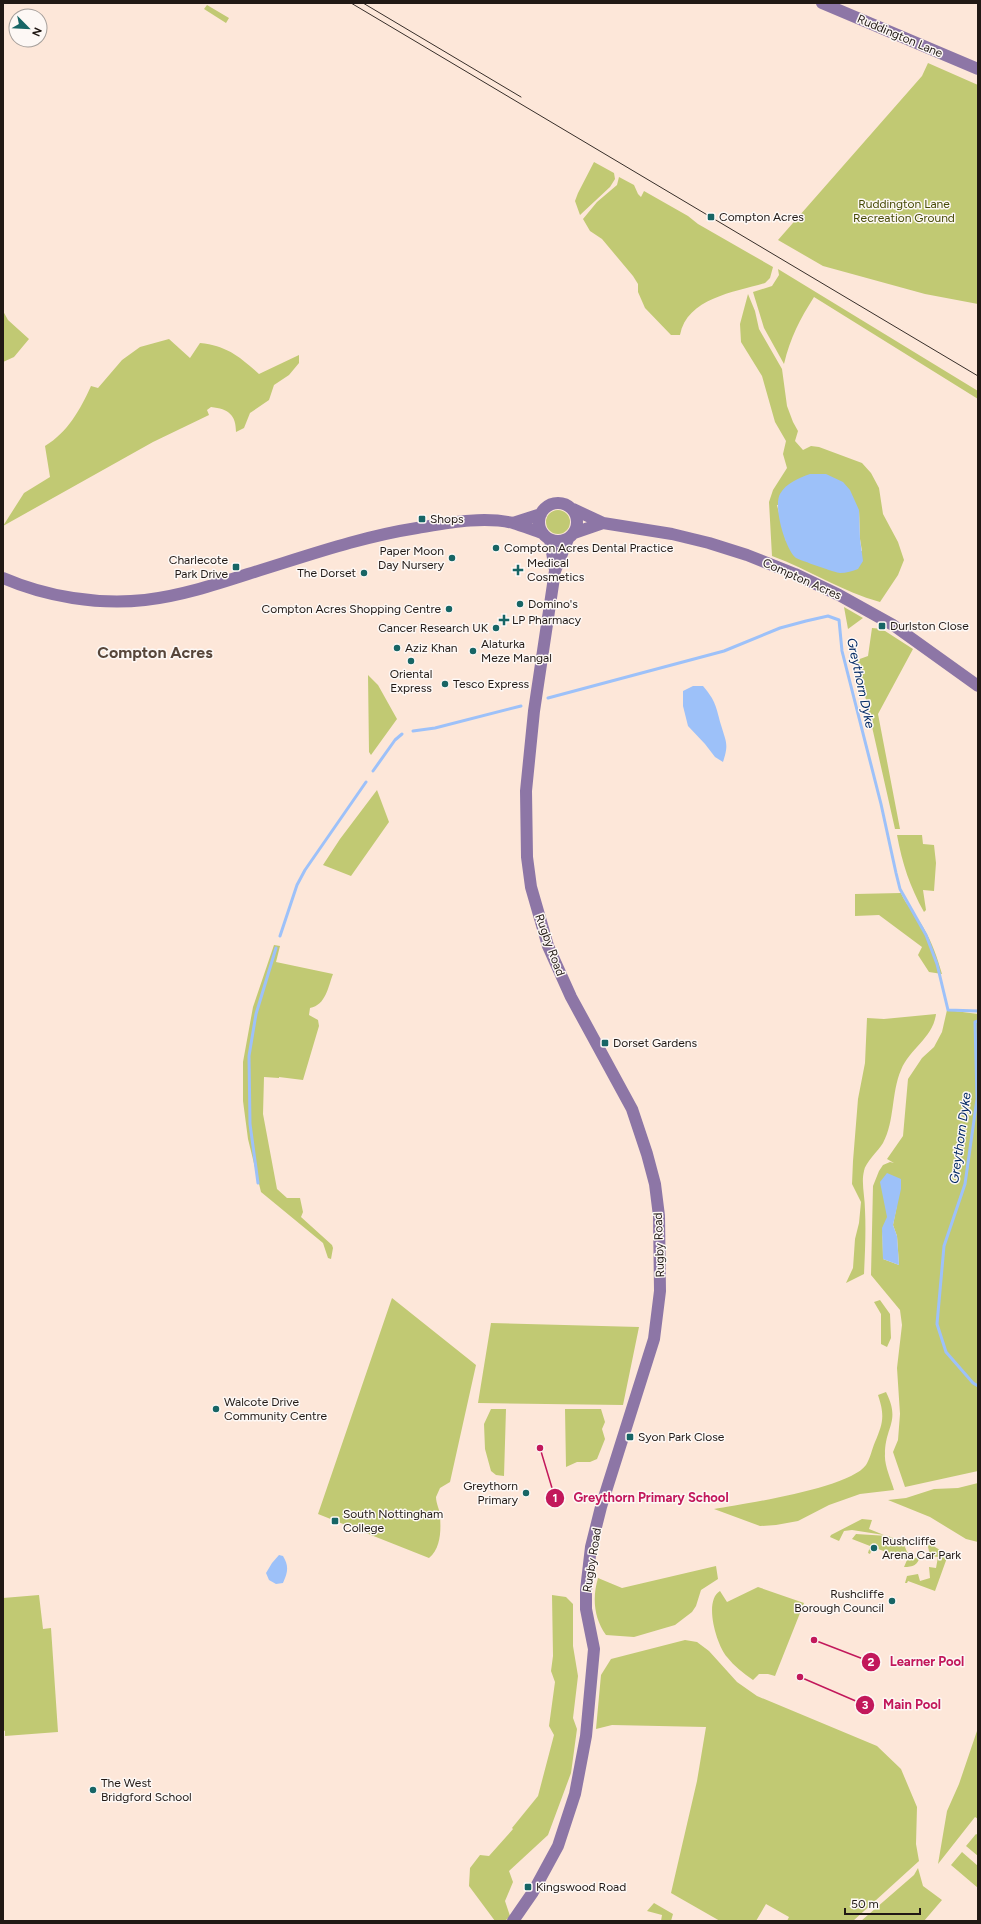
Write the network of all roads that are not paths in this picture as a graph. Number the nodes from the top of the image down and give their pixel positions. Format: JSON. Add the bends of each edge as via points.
{"nodes":[{"id":1,"x":822,"y":3,"type":"edge"},
{"id":2,"x":978,"y":69,"type":"edge"},
{"id":3,"x":573,"y":510,"type":"junction"},
{"id":4,"x":541,"y":514,"type":"junction"},
{"id":5,"x":603,"y":522,"type":"junction"},
{"id":6,"x":513,"y":523,"type":"junction"},
{"id":7,"x":546,"y":536,"type":"junction"},
{"id":8,"x":571,"y":536,"type":"junction"},
{"id":9,"x":555,"y":571,"type":"junction"},
{"id":10,"x":3,"y":578,"type":"edge"},
{"id":11,"x":978,"y":686,"type":"edge"},
{"id":12,"x":514,"y":1921,"type":"edge"}],
"edges":[{"from":1,"to":2,"type":"street","name":"Ruddington Lane"},
{"from":3,"to":4,"type":"street","via":[[566,504],[557,503],[547,506]]},
{"from":3,"to":5,"type":"street","name":"Compton Acres"},
{"from":3,"to":8,"type":"street","via":[[577,522]]},
{"from":4,"to":6,"type":"street"},
{"from":4,"to":7,"type":"street","via":[[539,524]]},
{"from":5,"to":8,"type":"street"},
{"from":5,"to":11,"type":"street","name":"Compton Acres","via":[[709,543],[795,574],[893,625]]},
{"from":6,"to":7,"type":"street"},
{"from":6,"to":10,"type":"street","via":[[474,521],[374,536],[211,586],[145,600],[119,601],[62,596]]},
{"from":7,"to":8,"type":"street","via":[[560,541]]},
{"from":7,"to":9,"type":"street","name":"Rugby Road"},
{"from":8,"to":9,"type":"street","name":"Rugby Road"},
{"from":9,"to":12,"type":"street","name":"Rugby Road","via":[[534,711],[526,791],[527,850],[531,887],[548,946],[570,997],[632,1109],[637,1124],[658,1201],[660,1291],[654,1340],[601,1507],[591,1547],[586,1596],[588,1624],[594,1649],[586,1736],[575,1794],[558,1846]]}]}
